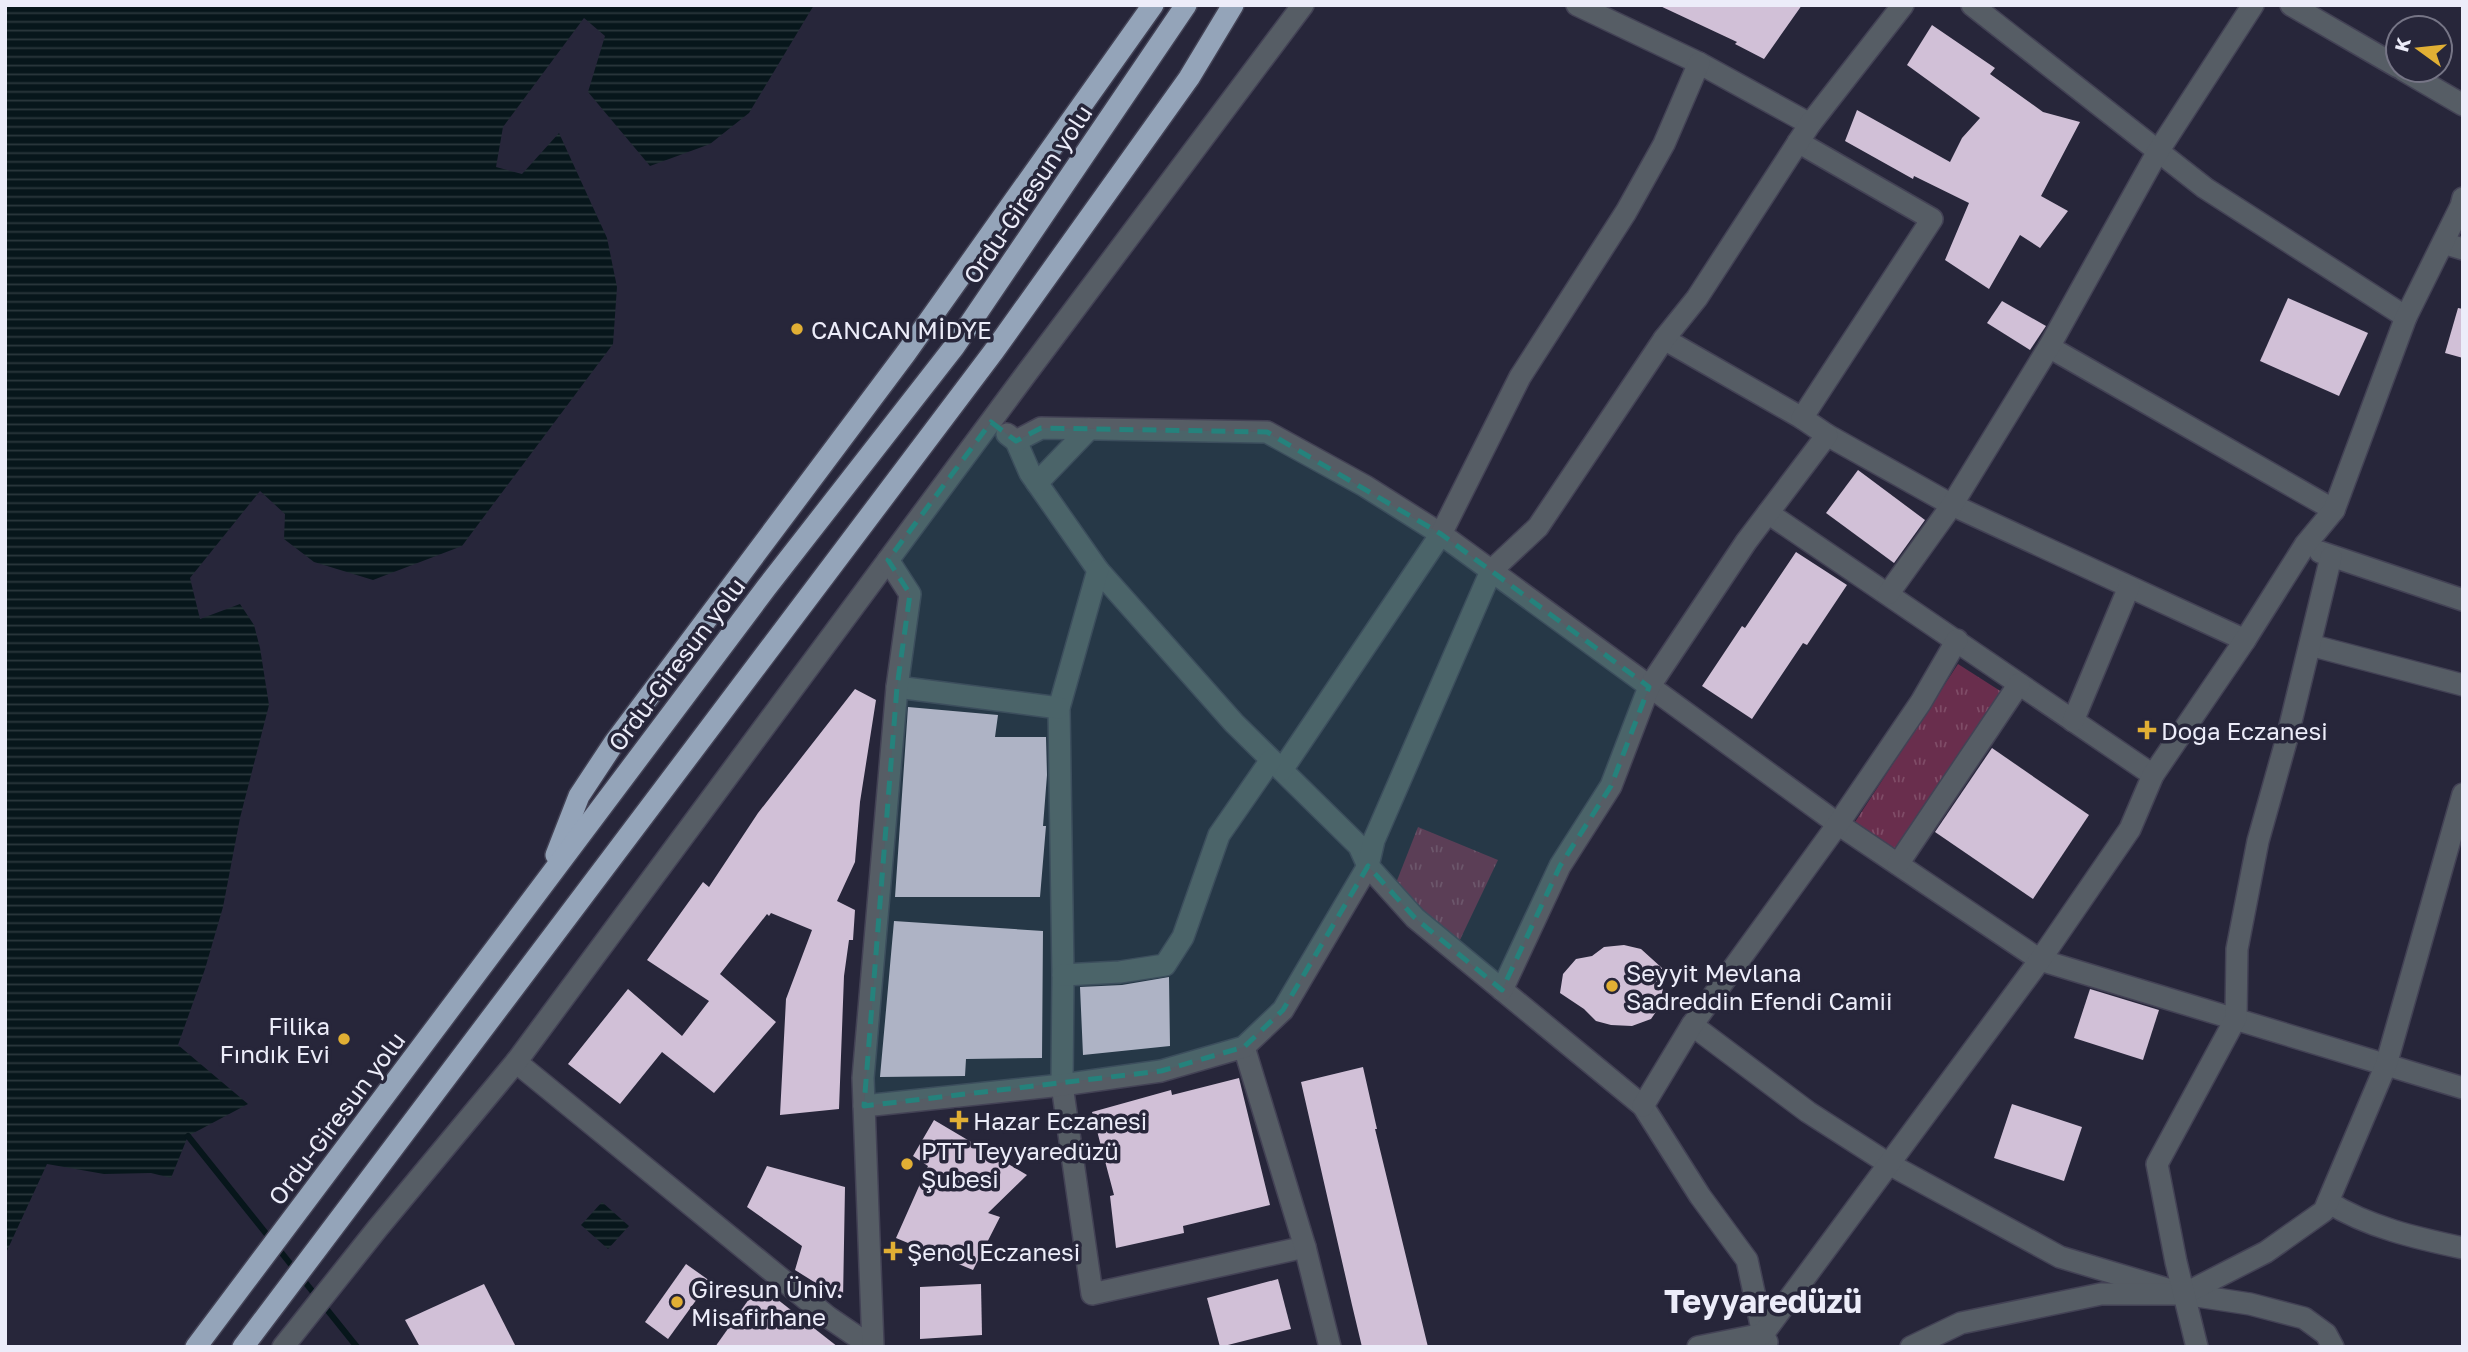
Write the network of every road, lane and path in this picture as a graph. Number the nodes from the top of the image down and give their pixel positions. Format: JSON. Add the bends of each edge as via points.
{"nodes":[{"id":1,"x":1153,"y":5,"type":"edge"},
{"id":2,"x":1178,"y":5,"type":"edge"},
{"id":3,"x":1186,"y":5,"type":"edge"},
{"id":4,"x":1233,"y":5,"type":"edge"},
{"id":5,"x":1248,"y":5,"type":"edge"},
{"id":6,"x":1303,"y":5,"type":"edge"},
{"id":7,"x":1577,"y":5,"type":"edge"},
{"id":8,"x":1903,"y":5,"type":"edge"},
{"id":9,"x":1972,"y":5,"type":"edge"},
{"id":10,"x":2253,"y":5,"type":"edge"},
{"id":11,"x":2291,"y":5,"type":"edge"},
{"id":12,"x":2384,"y":59,"type":"edge"},
{"id":13,"x":1699,"y":63,"type":"junction"},
{"id":14,"x":1141,"y":73,"type":"junction"},
{"id":15,"x":1189,"y":78,"type":"junction"},
{"id":16,"x":2427,"y":84,"type":"edge"},
{"id":17,"x":2463,"y":105,"type":"edge"},
{"id":18,"x":1810,"y":124,"type":"junction"},
{"id":19,"x":1798,"y":142,"type":"junction"},
{"id":20,"x":2157,"y":153,"type":"junction"},
{"id":21,"x":2463,"y":198,"type":"edge"},
{"id":22,"x":2453,"y":246,"type":"edge"},
{"id":23,"x":2406,"y":317,"type":"junction"},
{"id":24,"x":1664,"y":339,"type":"junction"},
{"id":25,"x":2049,"y":347,"type":"junction"},
{"id":26,"x":1802,"y":418,"type":"junction"},
{"id":27,"x":991,"y":422,"type":"junction"},
{"id":28,"x":1089,"y":429,"type":"junction"},
{"id":29,"x":1827,"y":435,"type":"junction"},
{"id":30,"x":1016,"y":441,"type":"junction"},
{"id":31,"x":1037,"y":483,"type":"junction"},
{"id":32,"x":1952,"y":505,"type":"junction"},
{"id":33,"x":2334,"y":510,"type":"junction"},
{"id":34,"x":1768,"y":513,"type":"junction"},
{"id":35,"x":1441,"y":534,"type":"junction"},
{"id":36,"x":2305,"y":545,"type":"junction"},
{"id":37,"x":2331,"y":556,"type":"junction"},
{"id":38,"x":888,"y":560,"type":"junction"},
{"id":39,"x":1098,"y":570,"type":"junction"},
{"id":40,"x":1491,"y":571,"type":"junction"},
{"id":41,"x":2129,"y":587,"type":"junction"},
{"id":42,"x":1888,"y":594,"type":"junction"},
{"id":43,"x":2463,"y":600,"type":"edge"},
{"id":44,"x":1957,"y":640,"type":"junction"},
{"id":45,"x":2245,"y":640,"type":"junction"},
{"id":46,"x":2309,"y":645,"type":"junction"},
{"id":47,"x":2019,"y":684,"type":"junction"},
{"id":48,"x":2463,"y":685,"type":"edge"},
{"id":49,"x":897,"y":687,"type":"junction"},
{"id":50,"x":1649,"y":687,"type":"junction"},
{"id":51,"x":1059,"y":708,"type":"junction"},
{"id":52,"x":2073,"y":721,"type":"junction"},
{"id":53,"x":1277,"y":765,"type":"junction"},
{"id":54,"x":2153,"y":775,"type":"junction"},
{"id":55,"x":2463,"y":794,"type":"edge"},
{"id":56,"x":1838,"y":824,"type":"junction"},
{"id":57,"x":1898,"y":864,"type":"junction"},
{"id":58,"x":1368,"y":866,"type":"junction"},
{"id":59,"x":546,"y":881,"type":"junction"},
{"id":60,"x":2040,"y":960,"type":"junction"},
{"id":61,"x":1063,"y":975,"type":"junction"},
{"id":62,"x":1502,"y":990,"type":"junction"},
{"id":63,"x":2236,"y":1018,"type":"junction"},
{"id":64,"x":1692,"y":1025,"type":"junction"},
{"id":65,"x":1244,"y":1047,"type":"junction"},
{"id":66,"x":516,"y":1062,"type":"junction"},
{"id":67,"x":2386,"y":1065,"type":"junction"},
{"id":68,"x":1062,"y":1085,"type":"junction"},
{"id":69,"x":2463,"y":1088,"type":"edge"},
{"id":70,"x":864,"y":1106,"type":"junction"},
{"id":71,"x":1643,"y":1106,"type":"junction"},
{"id":72,"x":1889,"y":1164,"type":"junction"},
{"id":73,"x":2328,"y":1202,"type":"junction"},
{"id":74,"x":1305,"y":1247,"type":"junction"},
{"id":75,"x":2463,"y":1248,"type":"edge"},
{"id":76,"x":2184,"y":1294,"type":"junction"},
{"id":77,"x":1767,"y":1340,"type":"edge"},
{"id":78,"x":196,"y":1347,"type":"edge"},
{"id":79,"x":243,"y":1347,"type":"edge"},
{"id":80,"x":283,"y":1347,"type":"edge"},
{"id":81,"x":872,"y":1347,"type":"edge"},
{"id":82,"x":1329,"y":1347,"type":"edge"},
{"id":83,"x":1698,"y":1347,"type":"edge"},
{"id":84,"x":1911,"y":1347,"type":"edge"},
{"id":85,"x":2197,"y":1347,"type":"edge"},
{"id":86,"x":2333,"y":1347,"type":"edge"}],
"edges":[{"from":1,"to":59,"type":"highway","via":[[906,353],[614,743],[579,796]]},
{"from":2,"to":14,"type":"highway"},
{"from":3,"to":14,"type":"highway","name":"Ordu-Giresun yolu"},
{"from":4,"to":15,"type":"highway"},
{"from":5,"to":15,"type":"highway"},
{"from":6,"to":27,"type":"street"},
{"from":7,"to":13,"type":"street"},
{"from":8,"to":18,"type":"street"},
{"from":9,"to":20,"type":"street"},
{"from":10,"to":20,"type":"street"},
{"from":11,"to":12,"type":"street"},
{"from":13,"to":18,"type":"street"},
{"from":13,"to":35,"type":"street","via":[[1664,144],[1520,377]]},
{"from":14,"to":59,"type":"highway","name":"Ordu-Giresun yolu","via":[[954,347]]},
{"from":15,"to":79,"type":"highway","via":[[995,351]]},
{"from":16,"to":17,"type":"street"},
{"from":18,"to":19,"type":"street"},
{"from":19,"to":24,"type":"street","via":[[1697,298]]},
{"from":19,"to":26,"type":"street","via":[[1932,219]]},
{"from":20,"to":23,"type":"street"},
{"from":20,"to":25,"type":"street"},
{"from":21,"to":22,"type":"street"},
{"from":22,"to":23,"type":"street"},
{"from":23,"to":33,"type":"street"},
{"from":24,"to":26,"type":"street"},
{"from":24,"to":40,"type":"street","via":[[1538,527]]},
{"from":25,"to":32,"type":"street"},
{"from":25,"to":33,"type":"street"},
{"from":26,"to":29,"type":"street"},
{"from":27,"to":30,"type":"street"},
{"from":27,"to":38,"type":"street"},
{"from":28,"to":30,"type":"street","via":[[1041,428]]},
{"from":28,"to":31,"type":"street"},
{"from":28,"to":35,"type":"street","via":[[1267,432]]},
{"from":29,"to":32,"type":"street"},
{"from":29,"to":34,"type":"street"},
{"from":30,"to":31,"type":"street"},
{"from":31,"to":39,"type":"street"},
{"from":32,"to":41,"type":"street"},
{"from":32,"to":42,"type":"street"},
{"from":33,"to":36,"type":"street"},
{"from":34,"to":42,"type":"street"},
{"from":34,"to":50,"type":"street"},
{"from":35,"to":40,"type":"street"},
{"from":35,"to":53,"type":"street"},
{"from":36,"to":37,"type":"street"},
{"from":36,"to":45,"type":"street"},
{"from":37,"to":43,"type":"street"},
{"from":37,"to":46,"type":"street"},
{"from":38,"to":49,"type":"street","via":[[910,594]]},
{"from":38,"to":66,"type":"street"},
{"from":39,"to":51,"type":"street"},
{"from":39,"to":53,"type":"street"},
{"from":40,"to":50,"type":"street"},
{"from":40,"to":58,"type":"street","via":[[1374,840]]},
{"from":41,"to":45,"type":"street"},
{"from":41,"to":52,"type":"street"},
{"from":42,"to":44,"type":"street"},
{"from":44,"to":47,"type":"street"},
{"from":44,"to":56,"type":"street"},
{"from":45,"to":54,"type":"street"},
{"from":46,"to":48,"type":"street"},
{"from":46,"to":63,"type":"street","via":[[2258,841],[2237,949]]},
{"from":47,"to":52,"type":"street"},
{"from":47,"to":57,"type":"street"},
{"from":49,"to":51,"type":"street"},
{"from":49,"to":70,"type":"street"},
{"from":50,"to":56,"type":"street"},
{"from":50,"to":62,"type":"street","via":[[1611,786],[1560,866]]},
{"from":51,"to":61,"type":"street"},
{"from":52,"to":54,"type":"street"},
{"from":53,"to":58,"type":"street","via":[[1359,846]]},
{"from":53,"to":61,"type":"street","via":[[1219,835],[1183,937],[1165,965]]},
{"from":54,"to":60,"type":"street","via":[[2130,829]]},
{"from":55,"to":67,"type":"street"},
{"from":56,"to":57,"type":"street"},
{"from":56,"to":64,"type":"street"},
{"from":57,"to":60,"type":"street"},
{"from":58,"to":62,"type":"street","via":[[1415,918]]},
{"from":58,"to":65,"type":"street","via":[[1283,1010]]},
{"from":59,"to":78,"type":"highway","name":"Ordu-Giresun yolu"},
{"from":60,"to":63,"type":"street"},
{"from":60,"to":72,"type":"street"},
{"from":61,"to":68,"type":"street"},
{"from":62,"to":71,"type":"street"},
{"from":63,"to":67,"type":"street"},
{"from":63,"to":76,"type":"street","via":[[2157,1164]]},
{"from":64,"to":71,"type":"street"},
{"from":64,"to":72,"type":"street","via":[[1808,1112]]},
{"from":65,"to":68,"type":"street","via":[[1161,1071]]},
{"from":65,"to":74,"type":"street"},
{"from":66,"to":80,"type":"street"},
{"from":66,"to":81,"type":"street","via":[[828,1317]]},
{"from":67,"to":69,"type":"street"},
{"from":67,"to":73,"type":"street"},
{"from":68,"to":70,"type":"street"},
{"from":68,"to":74,"type":"street","via":[[1092,1294]]},
{"from":70,"to":81,"type":"street"},
{"from":71,"to":77,"type":"street","via":[[1747,1260]]},
{"from":72,"to":76,"type":"street","via":[[2060,1257]]},
{"from":72,"to":77,"type":"street"},
{"from":73,"to":75,"type":"street","via":[[2350,1216]]},
{"from":73,"to":76,"type":"street","via":[[2324,1211],[2266,1252]]},
{"from":74,"to":82,"type":"street"},
{"from":76,"to":84,"type":"street","via":[[2101,1294],[1961,1324]]},
{"from":76,"to":85,"type":"street"},
{"from":76,"to":86,"type":"street","via":[[2304,1318],[2326,1334]]},
{"from":77,"to":83,"type":"street"}]}
